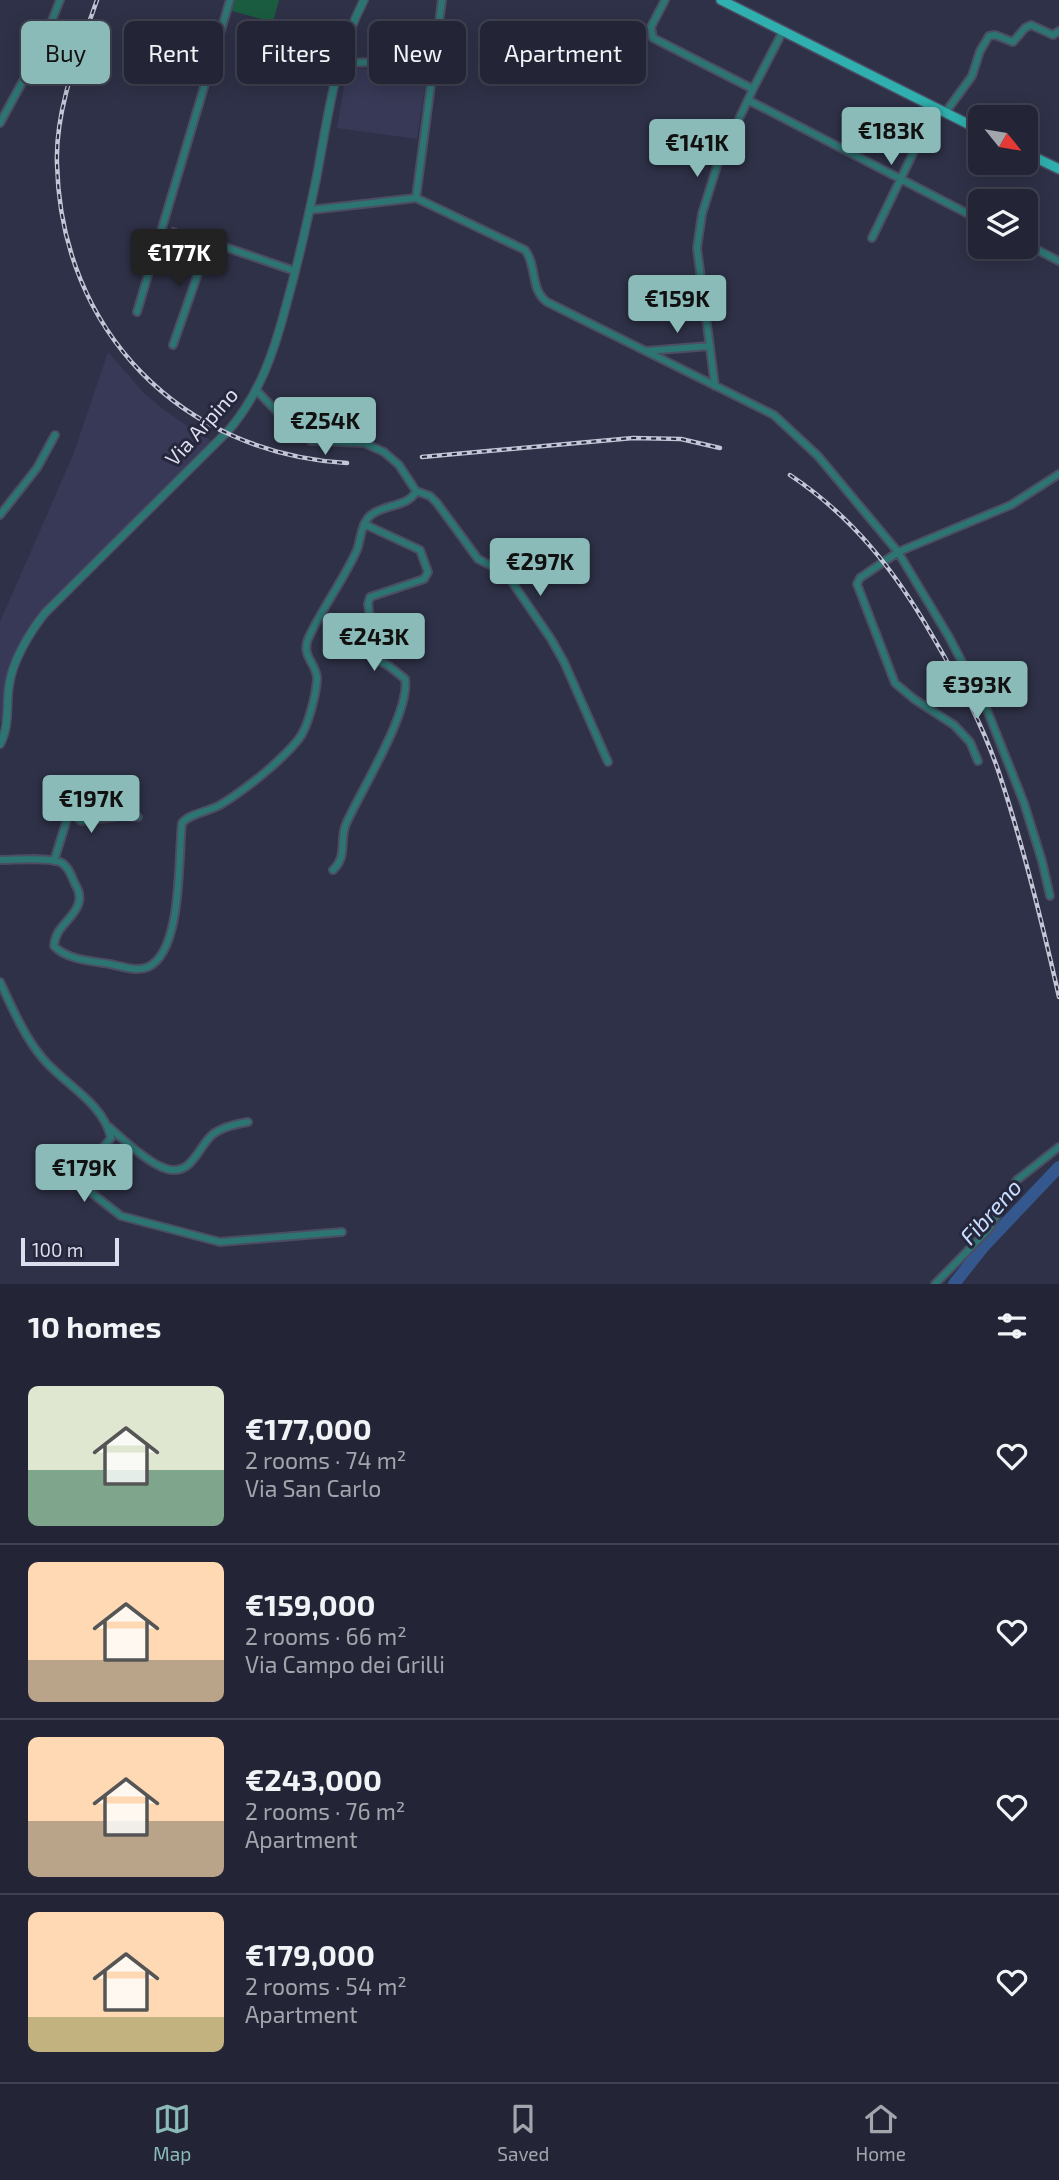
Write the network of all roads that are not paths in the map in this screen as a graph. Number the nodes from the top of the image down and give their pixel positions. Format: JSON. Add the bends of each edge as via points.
{"nodes":[{"id":1,"x":60,"y":0,"type":"edge"},
{"id":2,"x":230,"y":0,"type":"edge"},
{"id":3,"x":364,"y":0,"type":"edge"},
{"id":4,"x":442,"y":0,"type":"edge"},
{"id":5,"x":665,"y":0,"type":"edge"},
{"id":6,"x":721,"y":0,"type":"edge"},
{"id":7,"x":354,"y":21,"type":"edge"},
{"id":8,"x":439,"y":21,"type":"edge"},
{"id":9,"x":783,"y":31,"type":"junction"},
{"id":10,"x":1059,"y":31,"type":"edge"},
{"id":11,"x":334,"y":84,"type":"edge"},
{"id":12,"x":431,"y":84,"type":"edge"},
{"id":13,"x":753,"y":89,"type":"junction"},
{"id":14,"x":748,"y":100,"type":"junction"},
{"id":15,"x":935,"y":108,"type":"junction"},
{"id":16,"x":945,"y":113,"type":"junction"},
{"id":17,"x":0,"y":123,"type":"edge"},
{"id":18,"x":968,"y":124,"type":"edge"},
{"id":19,"x":1038,"y":159,"type":"edge"},
{"id":20,"x":1059,"y":169,"type":"edge"},
{"id":21,"x":901,"y":179,"type":"junction"},
{"id":22,"x":416,"y":198,"type":"junction"},
{"id":23,"x":310,"y":210,"type":"junction"},
{"id":24,"x":968,"y":214,"type":"edge"},
{"id":25,"x":163,"y":226,"type":"junction"},
{"id":26,"x":171,"y":229,"type":"tunnel mouth"},
{"id":27,"x":187,"y":234,"type":"tunnel mouth"},
{"id":28,"x":872,"y":238,"type":"dead end"},
{"id":29,"x":209,"y":242,"type":"junction"},
{"id":30,"x":1038,"y":250,"type":"edge"},
{"id":31,"x":1059,"y":261,"type":"edge"},
{"id":32,"x":295,"y":271,"type":"junction"},
{"id":33,"x":137,"y":312,"type":"dead end"},
{"id":34,"x":173,"y":345,"type":"dead end"},
{"id":35,"x":710,"y":346,"type":"junction"},
{"id":36,"x":646,"y":351,"type":"junction"},
{"id":37,"x":715,"y":386,"type":"junction"},
{"id":38,"x":257,"y":391,"type":"junction"},
{"id":39,"x":55,"y":435,"type":"dead end"},
{"id":40,"x":1059,"y":474,"type":"edge"},
{"id":41,"x":416,"y":491,"type":"junction"},
{"id":42,"x":0,"y":514,"type":"edge"},
{"id":43,"x":365,"y":524,"type":"junction"},
{"id":44,"x":898,"y":552,"type":"junction"},
{"id":45,"x":0,"y":744,"type":"edge"},
{"id":46,"x":978,"y":761,"type":"dead end"},
{"id":47,"x":608,"y":762,"type":"dead end"},
{"id":48,"x":138,"y":817,"type":"dead end"},
{"id":49,"x":0,"y":860,"type":"edge"},
{"id":50,"x":54,"y":861,"type":"junction"},
{"id":51,"x":333,"y":870,"type":"dead end"},
{"id":52,"x":1051,"y":897,"type":"dead end"},
{"id":53,"x":0,"y":982,"type":"edge"},
{"id":54,"x":248,"y":1122,"type":"dead end"},
{"id":55,"x":109,"y":1128,"type":"junction"},
{"id":56,"x":1059,"y":1147,"type":"edge"},
{"id":57,"x":342,"y":1232,"type":"dead end"},
{"id":58,"x":934,"y":1284,"type":"edge"}],
"edges":[{"from":1,"to":17,"type":"street","via":[[42,46]]},
{"from":2,"to":25,"type":"street"},
{"from":3,"to":7,"type":"street","name":"Via Arpino"},
{"from":4,"to":8,"type":"street"},
{"from":5,"to":13,"type":"street","via":[[651,27],[653,38]]},
{"from":6,"to":9,"type":"main road"},
{"from":9,"to":13,"type":"street"},
{"from":9,"to":15,"type":"main road"},
{"from":10,"to":16,"type":"street","via":[[1053,35],[1031,25],[1013,42],[989,36],[972,76]]},
{"from":11,"to":23,"type":"street","name":"Via Arpino"},
{"from":12,"to":22,"type":"street"},
{"from":13,"to":14,"type":"street"},
{"from":14,"to":21,"type":"street"},
{"from":14,"to":35,"type":"street","via":[[708,191],[697,241]]},
{"from":15,"to":16,"type":"main road"},
{"from":15,"to":21,"type":"street"},
{"from":16,"to":18,"type":"main road"},
{"from":19,"to":20,"type":"main road"},
{"from":21,"to":24,"type":"street"},
{"from":21,"to":28,"type":"street"},
{"from":22,"to":23,"type":"street"},
{"from":22,"to":36,"type":"street","via":[[522,248],[530,257],[543,299]]},
{"from":23,"to":32,"type":"street","name":"Via Arpino"},
{"from":25,"to":26,"type":"street"},
{"from":25,"to":33,"type":"street"},
{"from":27,"to":29,"type":"street"},
{"from":29,"to":32,"type":"street"},
{"from":29,"to":34,"type":"street"},
{"from":30,"to":31,"type":"street"},
{"from":32,"to":38,"type":"street","name":"Via Arpino"},
{"from":35,"to":36,"type":"street"},
{"from":35,"to":37,"type":"street"},
{"from":36,"to":37,"type":"street"},
{"from":37,"to":44,"type":"street","via":[[772,414],[800,438]]},
{"from":38,"to":41,"type":"street","via":[[311,441],[367,443],[384,452]]},
{"from":38,"to":45,"type":"street","name":"Via Arpino","via":[[228,431],[34,627],[13,668]]},
{"from":39,"to":42,"type":"street","via":[[37,468]]},
{"from":40,"to":44,"type":"street","via":[[1003,509]]},
{"from":41,"to":43,"type":"street","via":[[412,499],[375,512]]},
{"from":41,"to":47,"type":"street","via":[[434,499],[478,559],[504,572],[517,587],[559,653]]},
{"from":43,"to":50,"type":"street","via":[[354,555],[306,644],[305,653],[317,678],[302,735],[246,788],[182,823],[174,918],[170,937],[156,961],[136,968],[81,959],[54,946],[59,929],[75,912],[79,890],[66,866]]},
{"from":43,"to":51,"type":"street","via":[[420,550],[428,572],[424,579],[370,597],[375,655],[405,679],[405,698],[345,825],[343,855]]},
{"from":44,"to":46,"type":"street","via":[[857,583],[887,666],[902,690],[954,724],[970,742]]},
{"from":44,"to":52,"type":"street","via":[[949,637],[992,722],[1024,803]]},
{"from":48,"to":50,"type":"street","via":[[81,821],[68,816]]},
{"from":49,"to":50,"type":"street"},
{"from":53,"to":55,"type":"street","via":[[41,1057],[79,1091]]},
{"from":54,"to":55,"type":"street","via":[[210,1136],[188,1165],[175,1170],[156,1163]]},
{"from":55,"to":57,"type":"street","via":[[111,1138],[79,1176],[84,1187],[121,1216],[220,1242]]},
{"from":56,"to":58,"type":"street","via":[[1017,1180],[989,1229]]}]}
